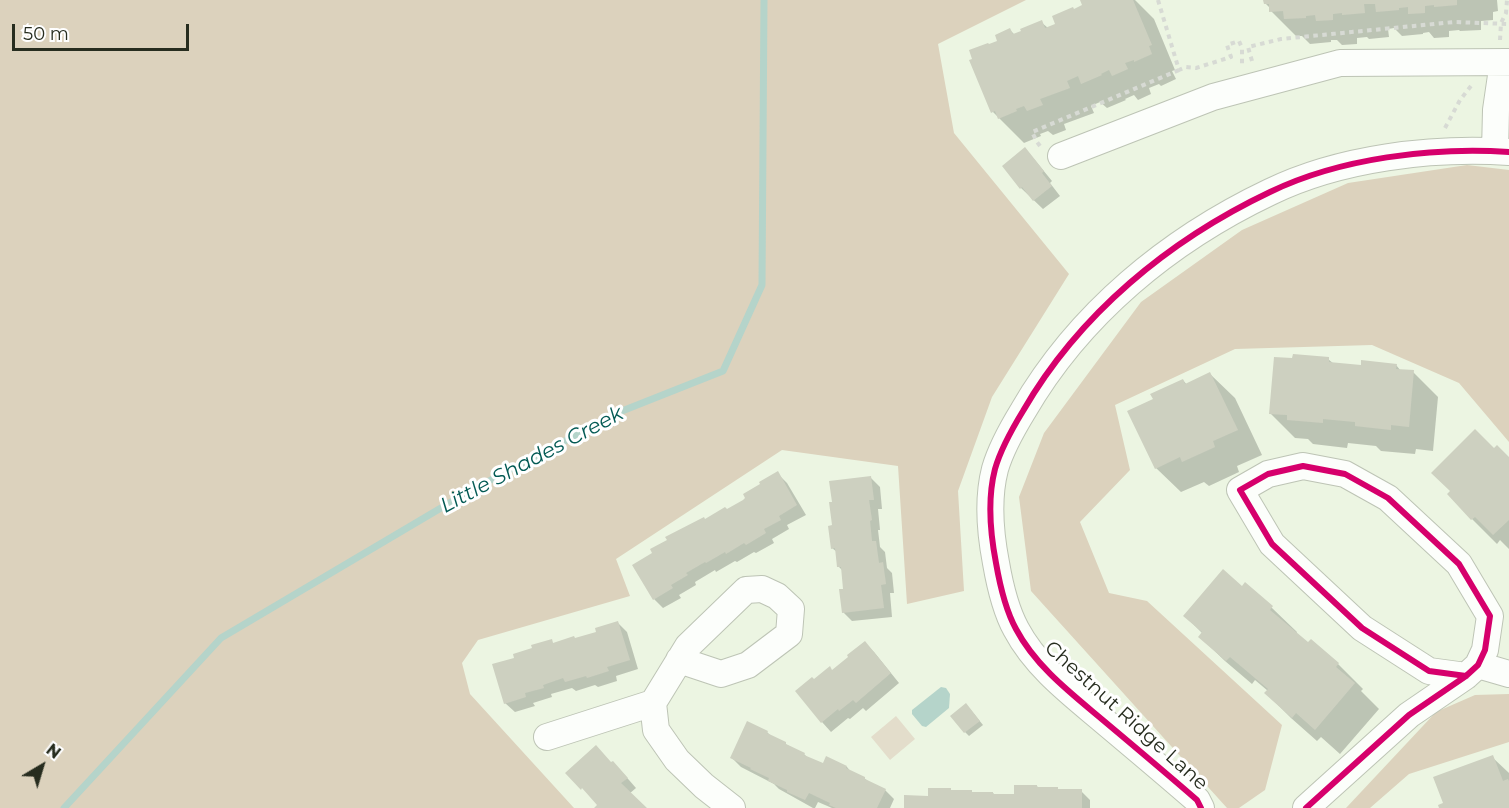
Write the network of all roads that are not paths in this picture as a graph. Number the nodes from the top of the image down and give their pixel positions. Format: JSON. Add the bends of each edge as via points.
{"nodes":[{"id":1,"x":1506,"y":62,"type":"edge"},
{"id":2,"x":1502,"y":151,"type":"edge"},
{"id":3,"x":1061,"y":156,"type":"road end"},
{"id":4,"x":679,"y":660,"type":"dead end"},
{"id":5,"x":1472,"y":670,"type":"junction"},
{"id":6,"x":1509,"y":674,"type":"edge"},
{"id":7,"x":652,"y":703,"type":"junction"},
{"id":8,"x":547,"y":737,"type":"dead end"},
{"id":9,"x":732,"y":808,"type":"edge"},
{"id":10,"x":1201,"y":808,"type":"edge"},
{"id":11,"x":1306,"y":808,"type":"edge"}],
"edges":[{"from":1,"to":2,"type":"street","via":[[1496,110]]},
{"from":1,"to":3,"type":"street","via":[[1340,63],[1213,98]]},
{"from":2,"to":10,"type":"street","name":"Chestnut Ridge Lane","via":[[1437,152],[1343,167],[1271,191],[1198,231],[1116,294],[1074,339],[1038,385],[1010,434],[995,468],[989,505],[1000,588],[1016,629],[1036,659],[1062,685],[1197,800]]},
{"from":4,"to":7,"type":"street"},
{"from":5,"to":5,"type":"street","via":[[1429,671],[1362,628],[1272,544],[1240,490],[1268,474],[1303,466],[1345,474],[1388,498],[1459,564],[1490,616],[1485,650]]},
{"from":5,"to":6,"type":"street"},
{"from":5,"to":11,"type":"street","via":[[1409,715]]},
{"from":7,"to":8,"type":"street"},
{"from":7,"to":9,"type":"street","via":[[656,730],[677,759]]}]}
